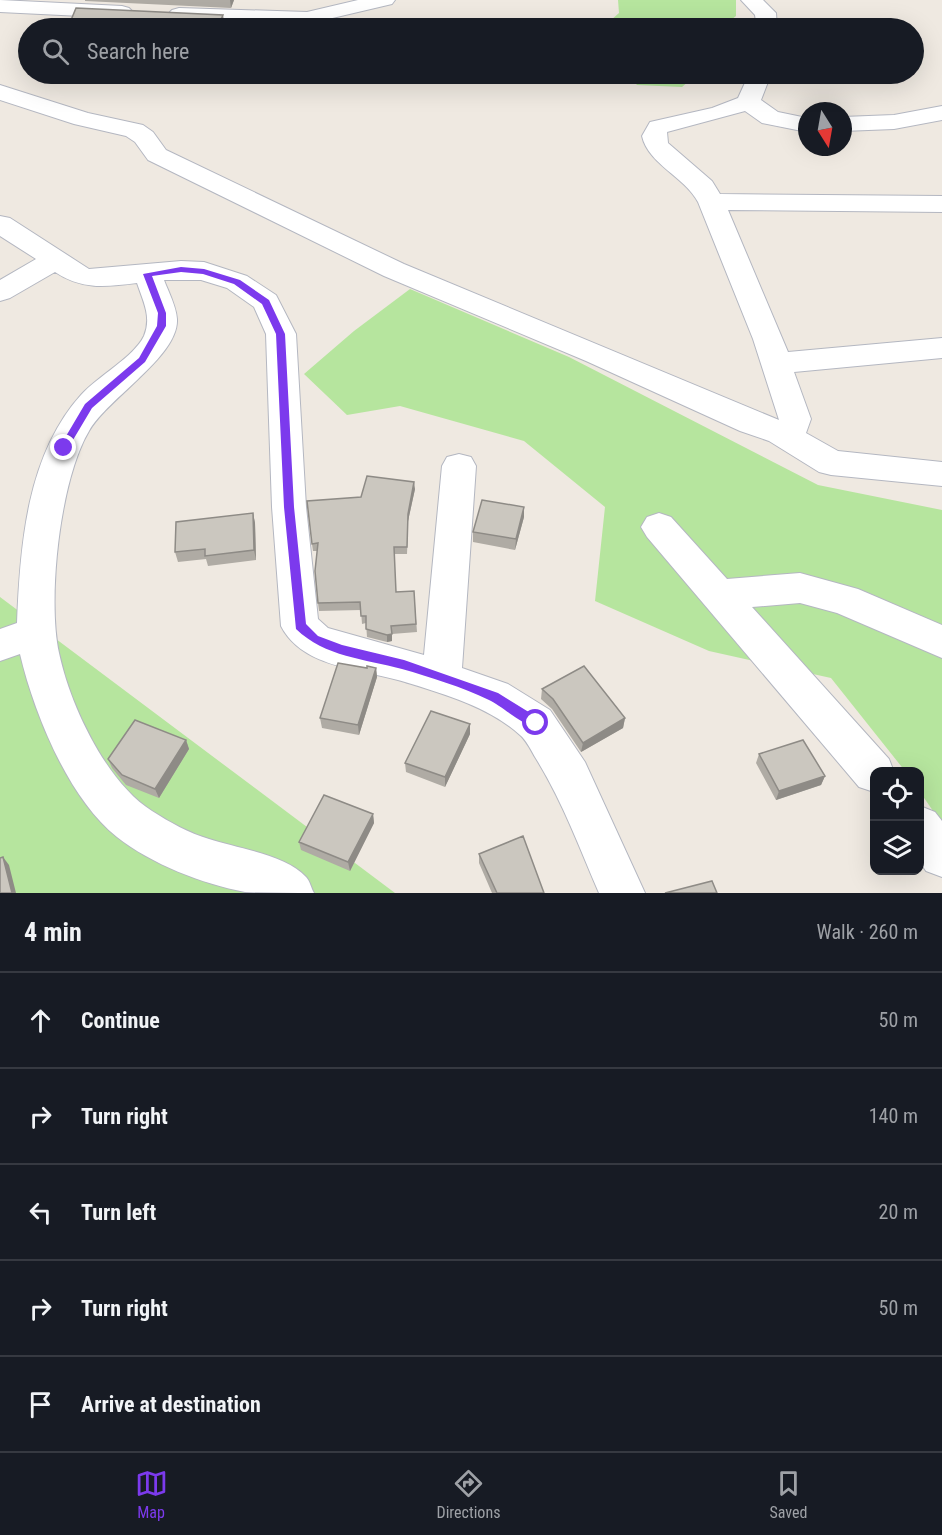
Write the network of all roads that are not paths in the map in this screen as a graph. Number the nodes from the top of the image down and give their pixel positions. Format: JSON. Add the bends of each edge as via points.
{"nodes":[{"id":1,"x":385,"y":0,"type":"edge"},
{"id":2,"x":751,"y":0,"type":"edge"},
{"id":3,"x":0,"y":6,"type":"edge"},
{"id":4,"x":309,"y":9,"type":"edge"},
{"id":5,"x":138,"y":13,"type":"edge"},
{"id":6,"x":159,"y":13,"type":"edge"},
{"id":7,"x":766,"y":18,"type":"edge"},
{"id":8,"x":756,"y":84,"type":"edge"},
{"id":9,"x":0,"y":92,"type":"edge"},
{"id":10,"x":748,"y":102,"type":"junction"},
{"id":11,"x":942,"y":113,"type":"edge"},
{"id":12,"x":798,"y":123,"type":"edge"},
{"id":13,"x":852,"y":124,"type":"edge"},
{"id":14,"x":711,"y":202,"type":"junction"},
{"id":15,"x":942,"y":204,"type":"edge"},
{"id":16,"x":0,"y":224,"type":"edge"},
{"id":17,"x":55,"y":260,"type":"junction"},
{"id":18,"x":147,"y":274,"type":"junction"},
{"id":19,"x":0,"y":292,"type":"edge"},
{"id":20,"x":942,"y":348,"type":"edge"},
{"id":21,"x":777,"y":363,"type":"junction"},
{"id":22,"x":781,"y":433,"type":"junction"},
{"id":23,"x":459,"y":466,"type":"dead end"},
{"id":24,"x":942,"y":474,"type":"edge"},
{"id":25,"x":659,"y":527,"type":"dead end"},
{"id":26,"x":719,"y":595,"type":"junction"},
{"id":27,"x":18,"y":638,"type":"edge"},
{"id":28,"x":942,"y":642,"type":"edge"},
{"id":29,"x":442,"y":678,"type":"junction"},
{"id":30,"x":870,"y":768,"type":"edge"},
{"id":31,"x":924,"y":832,"type":"edge"},
{"id":32,"x":942,"y":856,"type":"edge"},
{"id":33,"x":291,"y":893,"type":"edge"},
{"id":34,"x":622,"y":893,"type":"edge"}],
"edges":[{"from":1,"to":4,"type":"street"},
{"from":2,"to":7,"type":"street"},
{"from":3,"to":5,"type":"street"},
{"from":4,"to":6,"type":"street"},
{"from":8,"to":10,"type":"street"},
{"from":9,"to":22,"type":"street","via":[[82,119],[134,130],[157,155],[394,270]]},
{"from":10,"to":12,"type":"street","via":[[770,118]]},
{"from":10,"to":14,"type":"street","via":[[719,113],[670,123],[654,132],[658,147],[703,186]]},
{"from":11,"to":13,"type":"street","via":[[894,122]]},
{"from":14,"to":15,"type":"street"},
{"from":14,"to":21,"type":"street"},
{"from":16,"to":17,"type":"street"},
{"from":17,"to":18,"type":"street","via":[[94,279]]},
{"from":17,"to":19,"type":"street"},
{"from":18,"to":27,"type":"street","via":[[162,313],[162,326],[142,360],[88,406],[64,448]]},
{"from":18,"to":29,"type":"street","via":[[204,272],[237,282],[266,302],[281,334],[289,507],[300,626],[314,639],[340,650]]},
{"from":20,"to":21,"type":"street"},
{"from":21,"to":22,"type":"street","via":[[795,419],[792,429]]},
{"from":22,"to":24,"type":"street","via":[[831,463]]},
{"from":23,"to":29,"type":"street"},
{"from":25,"to":26,"type":"street"},
{"from":26,"to":28,"type":"street","via":[[800,588],[845,600]]},
{"from":26,"to":30,"type":"street"},
{"from":27,"to":33,"type":"street","via":[[38,648],[64,723],[90,775],[130,821],[197,857],[278,881]]},
{"from":29,"to":34,"type":"street","via":[[494,696],[536,723],[570,776]]},
{"from":31,"to":32,"type":"street"}]}
